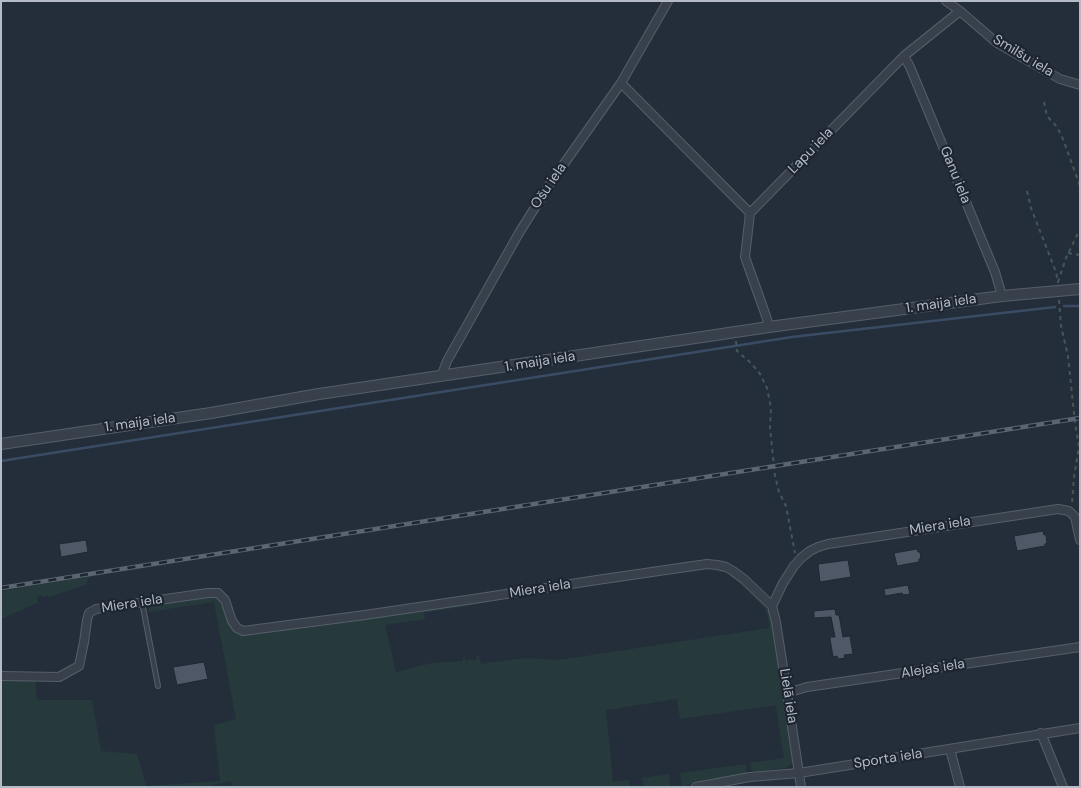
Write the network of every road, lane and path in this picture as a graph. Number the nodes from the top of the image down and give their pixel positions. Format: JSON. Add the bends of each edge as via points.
{"nodes":[{"id":1,"x":668,"y":1,"type":"edge"},
{"id":2,"x":946,"y":1,"type":"edge"},
{"id":3,"x":960,"y":11,"type":"junction"},
{"id":4,"x":904,"y":56,"type":"junction"},
{"id":5,"x":621,"y":83,"type":"junction"},
{"id":6,"x":1080,"y":85,"type":"edge"},
{"id":7,"x":1044,"y":102,"type":"dead end"},
{"id":8,"x":1080,"y":186,"type":"edge"},
{"id":9,"x":1027,"y":191,"type":"dead end"},
{"id":10,"x":750,"y":213,"type":"junction"},
{"id":11,"x":1080,"y":228,"type":"edge"},
{"id":12,"x":1068,"y":253,"type":"junction"},
{"id":13,"x":1080,"y":255,"type":"edge"},
{"id":14,"x":1080,"y":289,"type":"edge"},
{"id":15,"x":1058,"y":291,"type":"junction"},
{"id":16,"x":1002,"y":296,"type":"junction"},
{"id":17,"x":768,"y":327,"type":"junction"},
{"id":18,"x":736,"y":341,"type":"dead end"},
{"id":19,"x":441,"y":377,"type":"junction"},
{"id":20,"x":1,"y":444,"type":"edge"},
{"id":21,"x":1069,"y":510,"type":"junction"},
{"id":22,"x":1080,"y":540,"type":"edge"},
{"id":23,"x":794,"y":566,"type":"junction"},
{"id":24,"x":142,"y":602,"type":"junction"},
{"id":25,"x":772,"y":606,"type":"junction"},
{"id":26,"x":1080,"y":647,"type":"edge"},
{"id":27,"x":1,"y":676,"type":"edge"},
{"id":28,"x":158,"y":686,"type":"dead end"},
{"id":29,"x":787,"y":693,"type":"junction"},
{"id":30,"x":1080,"y":728,"type":"edge"},
{"id":31,"x":1041,"y":734,"type":"junction"},
{"id":32,"x":950,"y":749,"type":"junction"},
{"id":33,"x":800,"y":773,"type":"junction"},
{"id":34,"x":696,"y":787,"type":"edge"},
{"id":35,"x":802,"y":787,"type":"edge"},
{"id":36,"x":960,"y":787,"type":"edge"},
{"id":37,"x":1063,"y":787,"type":"edge"}],
"edges":[{"from":1,"to":5,"type":"street","name":"Ošu iela"},
{"from":2,"to":3,"type":"street","name":"Smilšu iela"},
{"from":3,"to":4,"type":"street","name":"Lapu iela"},
{"from":3,"to":6,"type":"street","name":"Smilšu iela","via":[[997,43],[1060,79]]},
{"from":4,"to":10,"type":"street","name":"Lapu iela"},
{"from":4,"to":16,"type":"street","name":"Ganu iela","via":[[995,272]]},
{"from":5,"to":10,"type":"street"},
{"from":5,"to":19,"type":"street","name":"Ošu iela","via":[[519,232]]},
{"from":7,"to":8,"type":"path","via":[[1047,116],[1063,139]]},
{"from":9,"to":12,"type":"path","via":[[1058,282]]},
{"from":10,"to":17,"type":"street","via":[[745,257]]},
{"from":11,"to":12,"type":"path"},
{"from":12,"to":13,"type":"path"},
{"from":14,"to":15,"type":"street","name":"1. maija iela"},
{"from":15,"to":16,"type":"street","name":"1. maija iela"},
{"from":15,"to":21,"type":"path","via":[[1079,447]]},
{"from":16,"to":17,"type":"street","name":"1. maija iela"},
{"from":17,"to":19,"type":"street","name":"1. maija iela"},
{"from":18,"to":23,"type":"path","via":[[737,351],[760,374],[767,388],[775,476],[792,531]]},
{"from":19,"to":20,"type":"street","name":"1. maija iela"},
{"from":21,"to":22,"type":"street","via":[[1075,517]]},
{"from":21,"to":23,"type":"street","name":"Miera iela","via":[[1049,509],[828,544],[810,551]]},
{"from":23,"to":25,"type":"street","name":"Miera iela"},
{"from":24,"to":25,"type":"street","name":"Miera iela","via":[[218,593],[225,600],[232,621],[243,631],[707,564],[733,570]]},
{"from":24,"to":27,"type":"street","name":"Miera iela","via":[[89,613],[79,666],[59,677]]},
{"from":24,"to":28,"type":"lane"},
{"from":25,"to":29,"type":"street","name":"Lielā iela"},
{"from":26,"to":29,"type":"street","name":"Alejas iela"},
{"from":29,"to":33,"type":"street","name":"Lielā iela"},
{"from":30,"to":31,"type":"street","name":"Sporta iela"},
{"from":31,"to":32,"type":"street","name":"Sporta iela"},
{"from":31,"to":37,"type":"street"},
{"from":32,"to":33,"type":"street","name":"Sporta iela"},
{"from":32,"to":36,"type":"street"},
{"from":33,"to":34,"type":"street","name":"Sporta iela","via":[[750,777]]},
{"from":33,"to":35,"type":"street","name":"Lielā iela"}]}
